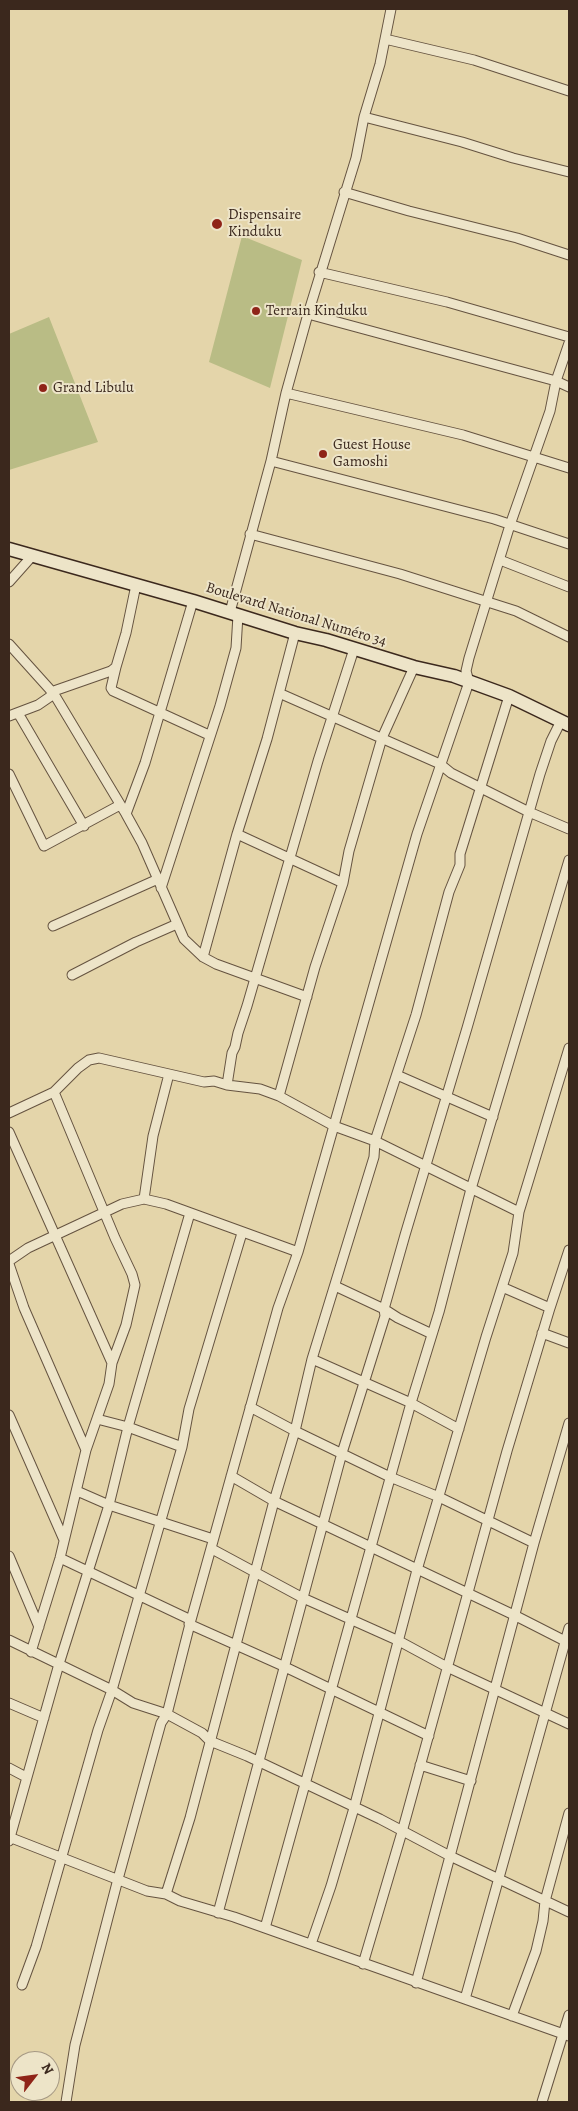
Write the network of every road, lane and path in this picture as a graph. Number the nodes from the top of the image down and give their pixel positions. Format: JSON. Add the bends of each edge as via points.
{"nodes":[{"id":1,"x":392,"y":9,"type":"edge"},
{"id":2,"x":385,"y":39,"type":"junction"},
{"id":3,"x":569,"y":92,"type":"edge"},
{"id":4,"x":364,"y":118,"type":"junction"},
{"id":5,"x":569,"y":172,"type":"edge"},
{"id":6,"x":344,"y":192,"type":"junction"},
{"id":7,"x":569,"y":256,"type":"edge"},
{"id":8,"x":320,"y":272,"type":"junction"},
{"id":9,"x":308,"y":314,"type":"junction"},
{"id":10,"x":569,"y":337,"type":"edge"},
{"id":11,"x":569,"y":343,"type":"edge"},
{"id":12,"x":556,"y":381,"type":"junction"},
{"id":13,"x":569,"y":387,"type":"edge"},
{"id":14,"x":286,"y":392,"type":"junction"},
{"id":15,"x":533,"y":457,"type":"junction"},
{"id":16,"x":271,"y":461,"type":"junction"},
{"id":17,"x":569,"y":468,"type":"edge"},
{"id":18,"x":510,"y":525,"type":"junction"},
{"id":19,"x":250,"y":534,"type":"junction"},
{"id":20,"x":569,"y":544,"type":"edge"},
{"id":21,"x":9,"y":549,"type":"edge"},
{"id":22,"x":32,"y":555,"type":"junction"},
{"id":23,"x":500,"y":560,"type":"junction"},
{"id":24,"x":9,"y":582,"type":"edge"},
{"id":25,"x":136,"y":585,"type":"junction"},
{"id":26,"x":569,"y":587,"type":"edge"},
{"id":27,"x":193,"y":601,"type":"junction"},
{"id":28,"x":486,"y":602,"type":"junction"},
{"id":29,"x":234,"y":613,"type":"junction"},
{"id":30,"x":295,"y":633,"type":"junction"},
{"id":31,"x":569,"y":637,"type":"edge"},
{"id":32,"x":9,"y":644,"type":"edge"},
{"id":33,"x":354,"y":649,"type":"junction"},
{"id":34,"x":116,"y":667,"type":"junction"},
{"id":35,"x":414,"y":667,"type":"junction"},
{"id":36,"x":469,"y":682,"type":"junction"},
{"id":37,"x":53,"y":693,"type":"junction"},
{"id":38,"x":279,"y":693,"type":"junction"},
{"id":39,"x":509,"y":696,"type":"junction"},
{"id":40,"x":159,"y":711,"type":"junction"},
{"id":41,"x":18,"y":713,"type":"junction"},
{"id":42,"x":333,"y":715,"type":"junction"},
{"id":43,"x":9,"y":716,"type":"edge"},
{"id":44,"x":565,"y":723,"type":"edge"},
{"id":45,"x":209,"y":735,"type":"junction"},
{"id":46,"x":382,"y":738,"type":"junction"},
{"id":47,"x":440,"y":764,"type":"junction"},
{"id":48,"x":9,"y":774,"type":"edge"},
{"id":49,"x":482,"y":787,"type":"junction"},
{"id":50,"x":120,"y":805,"type":"junction"},
{"id":51,"x":530,"y":812,"type":"junction"},
{"id":52,"x":126,"y":814,"type":"junction"},
{"id":53,"x":84,"y":826,"type":"junction"},
{"id":54,"x":569,"y":829,"type":"edge"},
{"id":55,"x":237,"y":834,"type":"junction"},
{"id":56,"x":290,"y":858,"type":"junction"},
{"id":57,"x":569,"y":860,"type":"edge"},
{"id":58,"x":158,"y":879,"type":"junction"},
{"id":59,"x":343,"y":883,"type":"junction"},
{"id":60,"x":161,"y":888,"type":"junction"},
{"id":61,"x":177,"y":924,"type":"junction"},
{"id":62,"x":52,"y":926,"type":"dead end"},
{"id":63,"x":203,"y":957,"type":"junction"},
{"id":64,"x":72,"y":975,"type":"dead end"},
{"id":65,"x":254,"y":977,"type":"junction"},
{"id":66,"x":307,"y":997,"type":"junction"},
{"id":67,"x":569,"y":1048,"type":"edge"},
{"id":68,"x":169,"y":1074,"type":"junction"},
{"id":69,"x":397,"y":1075,"type":"junction"},
{"id":70,"x":227,"y":1085,"type":"junction"},
{"id":71,"x":54,"y":1092,"type":"junction"},
{"id":72,"x":279,"y":1096,"type":"junction"},
{"id":73,"x":446,"y":1097,"type":"junction"},
{"id":74,"x":9,"y":1113,"type":"edge"},
{"id":75,"x":493,"y":1117,"type":"junction"},
{"id":76,"x":334,"y":1126,"type":"junction"},
{"id":77,"x":9,"y":1132,"type":"edge"},
{"id":78,"x":375,"y":1140,"type":"junction"},
{"id":79,"x":425,"y":1166,"type":"junction"},
{"id":80,"x":471,"y":1189,"type":"junction"},
{"id":81,"x":144,"y":1199,"type":"junction"},
{"id":82,"x":106,"y":1212,"type":"junction"},
{"id":83,"x":519,"y":1212,"type":"junction"},
{"id":84,"x":190,"y":1213,"type":"junction"},
{"id":85,"x":242,"y":1233,"type":"junction"},
{"id":86,"x":56,"y":1236,"type":"junction"},
{"id":87,"x":569,"y":1250,"type":"edge"},
{"id":88,"x":298,"y":1252,"type":"junction"},
{"id":89,"x":9,"y":1263,"type":"edge"},
{"id":90,"x":335,"y":1286,"type":"junction"},
{"id":91,"x":502,"y":1287,"type":"junction"},
{"id":92,"x":550,"y":1308,"type":"junction"},
{"id":93,"x":384,"y":1309,"type":"junction"},
{"id":94,"x":432,"y":1334,"type":"junction"},
{"id":95,"x":542,"y":1334,"type":"junction"},
{"id":96,"x":569,"y":1343,"type":"edge"},
{"id":97,"x":312,"y":1360,"type":"junction"},
{"id":98,"x":112,"y":1363,"type":"junction"},
{"id":99,"x":363,"y":1382,"type":"junction"},
{"id":100,"x":411,"y":1403,"type":"junction"},
{"id":101,"x":250,"y":1407,"type":"junction"},
{"id":102,"x":9,"y":1415,"type":"edge"},
{"id":103,"x":97,"y":1419,"type":"junction"},
{"id":104,"x":569,"y":1423,"type":"edge"},
{"id":105,"x":128,"y":1427,"type":"junction"},
{"id":106,"x":459,"y":1429,"type":"junction"},
{"id":107,"x":295,"y":1431,"type":"junction"},
{"id":108,"x":182,"y":1447,"type":"junction"},
{"id":109,"x":86,"y":1450,"type":"junction"},
{"id":110,"x":342,"y":1453,"type":"junction"},
{"id":111,"x":231,"y":1476,"type":"junction"},
{"id":112,"x":390,"y":1477,"type":"junction"},
{"id":113,"x":77,"y":1491,"type":"junction"},
{"id":114,"x":439,"y":1496,"type":"junction"},
{"id":115,"x":274,"y":1501,"type":"junction"},
{"id":116,"x":110,"y":1505,"type":"junction"},
{"id":117,"x":487,"y":1520,"type":"junction"},
{"id":118,"x":161,"y":1523,"type":"junction"},
{"id":119,"x":322,"y":1524,"type":"junction"},
{"id":120,"x":64,"y":1540,"type":"junction"},
{"id":121,"x":534,"y":1543,"type":"junction"},
{"id":122,"x":213,"y":1544,"type":"junction"},
{"id":123,"x":370,"y":1548,"type":"junction"},
{"id":124,"x":9,"y":1556,"type":"edge"},
{"id":125,"x":60,"y":1558,"type":"junction"},
{"id":126,"x":417,"y":1570,"type":"junction"},
{"id":127,"x":90,"y":1571,"type":"junction"},
{"id":128,"x":255,"y":1571,"type":"junction"},
{"id":129,"x":139,"y":1594,"type":"junction"},
{"id":130,"x":467,"y":1594,"type":"junction"},
{"id":131,"x":303,"y":1598,"type":"junction"},
{"id":132,"x":516,"y":1616,"type":"junction"},
{"id":133,"x":351,"y":1620,"type":"junction"},
{"id":134,"x":190,"y":1622,"type":"junction"},
{"id":135,"x":39,"y":1627,"type":"junction"},
{"id":136,"x":569,"y":1628,"type":"edge"},
{"id":137,"x":9,"y":1640,"type":"edge"},
{"id":138,"x":398,"y":1641,"type":"junction"},
{"id":139,"x":567,"y":1642,"type":"edge"},
{"id":140,"x":235,"y":1644,"type":"junction"},
{"id":141,"x":31,"y":1652,"type":"junction"},
{"id":142,"x":59,"y":1664,"type":"junction"},
{"id":143,"x":283,"y":1666,"type":"junction"},
{"id":144,"x":447,"y":1667,"type":"junction"},
{"id":145,"x":496,"y":1688,"type":"junction"},
{"id":146,"x":112,"y":1690,"type":"junction"},
{"id":147,"x":332,"y":1690,"type":"junction"},
{"id":148,"x":9,"y":1703,"type":"edge"},
{"id":149,"x":380,"y":1712,"type":"junction"},
{"id":150,"x":545,"y":1713,"type":"junction"},
{"id":151,"x":167,"y":1714,"type":"junction"},
{"id":152,"x":44,"y":1718,"type":"junction"},
{"id":153,"x":569,"y":1724,"type":"edge"},
{"id":154,"x":429,"y":1736,"type":"junction"},
{"id":155,"x":210,"y":1741,"type":"junction"},
{"id":156,"x":259,"y":1762,"type":"junction"},
{"id":157,"x":420,"y":1765,"type":"junction"},
{"id":158,"x":9,"y":1768,"type":"edge"},
{"id":159,"x":26,"y":1778,"type":"junction"},
{"id":160,"x":471,"y":1781,"type":"junction"},
{"id":161,"x":304,"y":1784,"type":"junction"},
{"id":162,"x":354,"y":1808,"type":"junction"},
{"id":163,"x":569,"y":1813,"type":"edge"},
{"id":164,"x":402,"y":1832,"type":"junction"},
{"id":165,"x":9,"y":1839,"type":"edge"},
{"id":166,"x":450,"y":1856,"type":"junction"},
{"id":167,"x":62,"y":1858,"type":"junction"},
{"id":168,"x":118,"y":1879,"type":"junction"},
{"id":169,"x":499,"y":1879,"type":"junction"},
{"id":170,"x":166,"y":1894,"type":"junction"},
{"id":171,"x":545,"y":1901,"type":"junction"},
{"id":172,"x":218,"y":1912,"type":"junction"},
{"id":173,"x":569,"y":1912,"type":"edge"},
{"id":174,"x":265,"y":1928,"type":"junction"},
{"id":175,"x":311,"y":1944,"type":"junction"},
{"id":176,"x":363,"y":1964,"type":"junction"},
{"id":177,"x":416,"y":1983,"type":"junction"},
{"id":178,"x":22,"y":1985,"type":"dead end"},
{"id":179,"x":465,"y":2000,"type":"junction"},
{"id":180,"x":569,"y":2015,"type":"edge"},
{"id":181,"x":512,"y":2016,"type":"junction"},
{"id":182,"x":567,"y":2036,"type":"edge"},
{"id":183,"x":66,"y":2102,"type":"edge"},
{"id":184,"x":542,"y":2102,"type":"edge"}],
"edges":[{"from":1,"to":2,"type":"street"},
{"from":2,"to":3,"type":"street","via":[[474,60]]},
{"from":2,"to":4,"type":"street"},
{"from":4,"to":5,"type":"street"},
{"from":4,"to":6,"type":"street","via":[[356,158]]},
{"from":6,"to":7,"type":"street","via":[[517,238]]},
{"from":6,"to":8,"type":"street"},
{"from":8,"to":9,"type":"street"},
{"from":8,"to":10,"type":"street","via":[[447,302]]},
{"from":9,"to":12,"type":"street"},
{"from":9,"to":14,"type":"street"},
{"from":11,"to":12,"type":"street"},
{"from":12,"to":13,"type":"street"},
{"from":12,"to":15,"type":"street","via":[[550,411]]},
{"from":14,"to":15,"type":"street","via":[[414,422]]},
{"from":14,"to":16,"type":"street"},
{"from":15,"to":17,"type":"street"},
{"from":15,"to":18,"type":"street"},
{"from":16,"to":18,"type":"street"},
{"from":16,"to":19,"type":"street"},
{"from":18,"to":20,"type":"street"},
{"from":18,"to":23,"type":"street"},
{"from":19,"to":28,"type":"street","via":[[400,574]]},
{"from":19,"to":29,"type":"street"},
{"from":21,"to":22,"type":"main road","name":"Boulevard National Numéro 34"},
{"from":22,"to":24,"type":"street"},
{"from":22,"to":25,"type":"main road","name":"Boulevard National Numéro 34"},
{"from":23,"to":26,"type":"street"},
{"from":23,"to":28,"type":"street"},
{"from":25,"to":27,"type":"main road","name":"Boulevard National Numéro 34"},
{"from":25,"to":34,"type":"street"},
{"from":27,"to":29,"type":"main road","name":"Boulevard National Numéro 34"},
{"from":27,"to":40,"type":"street"},
{"from":28,"to":31,"type":"street","via":[[516,611]]},
{"from":28,"to":36,"type":"street","via":[[466,672]]},
{"from":29,"to":30,"type":"main road","name":"Boulevard National Numéro 34"},
{"from":29,"to":45,"type":"street","via":[[236,648]]},
{"from":30,"to":33,"type":"main road","name":"Boulevard National Numéro 34"},
{"from":30,"to":38,"type":"street"},
{"from":32,"to":37,"type":"street"},
{"from":33,"to":35,"type":"main road","name":"Boulevard National Numéro 34"},
{"from":33,"to":42,"type":"street"},
{"from":34,"to":37,"type":"street"},
{"from":34,"to":40,"type":"street","via":[[113,691]]},
{"from":35,"to":36,"type":"main road","name":"Boulevard National Numéro 34"},
{"from":35,"to":46,"type":"street"},
{"from":36,"to":39,"type":"main road","name":"Boulevard National Numéro 34"},
{"from":36,"to":47,"type":"street"},
{"from":37,"to":41,"type":"street"},
{"from":37,"to":50,"type":"street"},
{"from":38,"to":42,"type":"street"},
{"from":38,"to":55,"type":"street"},
{"from":39,"to":44,"type":"main road","name":"Boulevard National Numéro 34"},
{"from":39,"to":49,"type":"street"},
{"from":40,"to":45,"type":"street"},
{"from":40,"to":52,"type":"street","via":[[145,763]]},
{"from":41,"to":43,"type":"street"},
{"from":41,"to":53,"type":"street"},
{"from":42,"to":46,"type":"street"},
{"from":42,"to":56,"type":"street"},
{"from":44,"to":51,"type":"street","via":[[548,750]]},
{"from":45,"to":60,"type":"street"},
{"from":46,"to":47,"type":"street"},
{"from":46,"to":59,"type":"street","via":[[349,851]]},
{"from":47,"to":49,"type":"street"},
{"from":47,"to":76,"type":"street"},
{"from":48,"to":53,"type":"street","via":[[44,846]]},
{"from":49,"to":51,"type":"street"},
{"from":49,"to":69,"type":"street"},
{"from":50,"to":52,"type":"street"},
{"from":50,"to":53,"type":"street"},
{"from":51,"to":54,"type":"street"},
{"from":51,"to":73,"type":"street"},
{"from":52,"to":58,"type":"street"},
{"from":55,"to":56,"type":"street"},
{"from":55,"to":63,"type":"street"},
{"from":56,"to":59,"type":"street"},
{"from":56,"to":65,"type":"street"},
{"from":57,"to":75,"type":"street"},
{"from":58,"to":60,"type":"street"},
{"from":58,"to":62,"type":"street"},
{"from":59,"to":66,"type":"street"},
{"from":60,"to":61,"type":"street"},
{"from":61,"to":63,"type":"street","via":[[184,939]]},
{"from":61,"to":64,"type":"street"},
{"from":63,"to":65,"type":"street"},
{"from":65,"to":66,"type":"street"},
{"from":65,"to":70,"type":"street","via":[[232,1054]]},
{"from":66,"to":72,"type":"street"},
{"from":67,"to":83,"type":"street"},
{"from":68,"to":70,"type":"street"},
{"from":68,"to":71,"type":"street","via":[[99,1058],[78,1068]]},
{"from":68,"to":81,"type":"street","via":[[153,1136]]},
{"from":69,"to":73,"type":"street"},
{"from":69,"to":78,"type":"street"},
{"from":70,"to":72,"type":"street","via":[[260,1089]]},
{"from":71,"to":74,"type":"street"},
{"from":71,"to":82,"type":"street"},
{"from":72,"to":76,"type":"street"},
{"from":73,"to":75,"type":"street"},
{"from":73,"to":79,"type":"street"},
{"from":75,"to":80,"type":"street"},
{"from":76,"to":78,"type":"street"},
{"from":76,"to":88,"type":"street"},
{"from":77,"to":86,"type":"street"},
{"from":78,"to":79,"type":"street"},
{"from":78,"to":90,"type":"street","via":[[374,1157]]},
{"from":79,"to":80,"type":"street"},
{"from":79,"to":93,"type":"street"},
{"from":80,"to":83,"type":"street"},
{"from":80,"to":94,"type":"street"},
{"from":81,"to":82,"type":"street"},
{"from":81,"to":84,"type":"street"},
{"from":82,"to":86,"type":"street"},
{"from":82,"to":98,"type":"street","via":[[135,1285],[126,1325]]},
{"from":83,"to":91,"type":"street","via":[[513,1253]]},
{"from":84,"to":85,"type":"street"},
{"from":84,"to":105,"type":"street"},
{"from":85,"to":88,"type":"street"},
{"from":85,"to":108,"type":"street","via":[[189,1409]]},
{"from":86,"to":89,"type":"street","via":[[28,1248]]},
{"from":86,"to":98,"type":"street"},
{"from":87,"to":92,"type":"street"},
{"from":88,"to":101,"type":"street","via":[[278,1308]]},
{"from":89,"to":109,"type":"street","via":[[24,1308]]},
{"from":90,"to":93,"type":"street"},
{"from":90,"to":97,"type":"street"},
{"from":91,"to":92,"type":"street"},
{"from":91,"to":106,"type":"street"},
{"from":92,"to":95,"type":"street"},
{"from":93,"to":94,"type":"street"},
{"from":93,"to":99,"type":"street","via":[[385,1316]]},
{"from":94,"to":100,"type":"street"},
{"from":95,"to":96,"type":"street"},
{"from":95,"to":117,"type":"street"},
{"from":97,"to":99,"type":"street"},
{"from":97,"to":107,"type":"street"},
{"from":98,"to":103,"type":"street","via":[[109,1384]]},
{"from":99,"to":100,"type":"street"},
{"from":99,"to":110,"type":"street"},
{"from":100,"to":106,"type":"street"},
{"from":100,"to":112,"type":"street"},
{"from":101,"to":107,"type":"street"},
{"from":101,"to":111,"type":"street"},
{"from":102,"to":120,"type":"street"},
{"from":103,"to":105,"type":"street"},
{"from":103,"to":109,"type":"street"},
{"from":104,"to":121,"type":"street"},
{"from":105,"to":108,"type":"street"},
{"from":105,"to":116,"type":"street"},
{"from":106,"to":114,"type":"street"},
{"from":107,"to":110,"type":"street"},
{"from":107,"to":115,"type":"street"},
{"from":108,"to":118,"type":"street"},
{"from":109,"to":113,"type":"street"},
{"from":110,"to":112,"type":"street"},
{"from":110,"to":119,"type":"street"},
{"from":111,"to":115,"type":"street"},
{"from":111,"to":122,"type":"street"},
{"from":112,"to":114,"type":"street"},
{"from":112,"to":123,"type":"street"},
{"from":113,"to":116,"type":"street"},
{"from":113,"to":120,"type":"street"},
{"from":114,"to":117,"type":"street"},
{"from":114,"to":126,"type":"street"},
{"from":115,"to":119,"type":"street"},
{"from":115,"to":128,"type":"street"},
{"from":116,"to":118,"type":"street"},
{"from":116,"to":127,"type":"street"},
{"from":117,"to":121,"type":"street"},
{"from":117,"to":130,"type":"street"},
{"from":118,"to":122,"type":"street"},
{"from":118,"to":129,"type":"street"},
{"from":119,"to":123,"type":"street"},
{"from":119,"to":131,"type":"street"},
{"from":120,"to":125,"type":"street"},
{"from":121,"to":132,"type":"street"},
{"from":122,"to":128,"type":"street"},
{"from":122,"to":134,"type":"street"},
{"from":123,"to":126,"type":"street"},
{"from":123,"to":133,"type":"street"},
{"from":124,"to":135,"type":"street"},
{"from":125,"to":127,"type":"street"},
{"from":125,"to":135,"type":"street"},
{"from":126,"to":130,"type":"street"},
{"from":126,"to":138,"type":"street"},
{"from":127,"to":129,"type":"street"},
{"from":127,"to":142,"type":"street"},
{"from":128,"to":131,"type":"street"},
{"from":128,"to":140,"type":"street"},
{"from":129,"to":134,"type":"street"},
{"from":129,"to":146,"type":"street"},
{"from":130,"to":132,"type":"street"},
{"from":130,"to":144,"type":"street"},
{"from":131,"to":133,"type":"street"},
{"from":131,"to":143,"type":"street"},
{"from":132,"to":139,"type":"street"},
{"from":132,"to":145,"type":"street"},
{"from":133,"to":138,"type":"street"},
{"from":133,"to":147,"type":"street"},
{"from":134,"to":140,"type":"street"},
{"from":134,"to":151,"type":"street"},
{"from":135,"to":141,"type":"street"},
{"from":136,"to":139,"type":"street"},
{"from":137,"to":141,"type":"street"},
{"from":138,"to":144,"type":"street"},
{"from":138,"to":149,"type":"street"},
{"from":139,"to":150,"type":"street"},
{"from":140,"to":143,"type":"street"},
{"from":140,"to":155,"type":"street"},
{"from":141,"to":142,"type":"street"},
{"from":142,"to":146,"type":"street"},
{"from":142,"to":152,"type":"street"},
{"from":143,"to":147,"type":"street"},
{"from":143,"to":156,"type":"street"},
{"from":144,"to":145,"type":"street"},
{"from":144,"to":154,"type":"street"},
{"from":145,"to":150,"type":"street"},
{"from":145,"to":160,"type":"street"},
{"from":146,"to":151,"type":"street","via":[[133,1703]]},
{"from":146,"to":167,"type":"street"},
{"from":147,"to":149,"type":"street"},
{"from":147,"to":161,"type":"street"},
{"from":148,"to":152,"type":"street"},
{"from":149,"to":154,"type":"street"},
{"from":149,"to":162,"type":"street"},
{"from":150,"to":153,"type":"street"},
{"from":150,"to":169,"type":"street"},
{"from":151,"to":155,"type":"street"},
{"from":151,"to":168,"type":"street","via":[[161,1723]]},
{"from":152,"to":159,"type":"street"},
{"from":154,"to":157,"type":"street"},
{"from":155,"to":156,"type":"street"},
{"from":155,"to":170,"type":"street"},
{"from":156,"to":161,"type":"street"},
{"from":156,"to":172,"type":"street"},
{"from":157,"to":160,"type":"street"},
{"from":157,"to":164,"type":"street"},
{"from":158,"to":159,"type":"street"},
{"from":159,"to":165,"type":"street"},
{"from":160,"to":166,"type":"street"},
{"from":161,"to":162,"type":"street"},
{"from":161,"to":174,"type":"street"},
{"from":162,"to":164,"type":"street"},
{"from":162,"to":175,"type":"street"},
{"from":163,"to":171,"type":"street"},
{"from":164,"to":166,"type":"street"},
{"from":164,"to":176,"type":"street"},
{"from":165,"to":167,"type":"street"},
{"from":166,"to":169,"type":"street"},
{"from":166,"to":177,"type":"street"},
{"from":167,"to":168,"type":"street"},
{"from":167,"to":178,"type":"street"},
{"from":168,"to":170,"type":"street","via":[[147,1891]]},
{"from":168,"to":183,"type":"street","via":[[75,2045]]},
{"from":169,"to":171,"type":"street"},
{"from":169,"to":179,"type":"street"},
{"from":170,"to":172,"type":"street"},
{"from":171,"to":173,"type":"street"},
{"from":171,"to":181,"type":"street","via":[[536,1951]]},
{"from":172,"to":174,"type":"street"},
{"from":174,"to":175,"type":"street"},
{"from":175,"to":176,"type":"street"},
{"from":176,"to":177,"type":"street"},
{"from":177,"to":179,"type":"street"},
{"from":179,"to":181,"type":"street"},
{"from":180,"to":182,"type":"street"},
{"from":181,"to":182,"type":"street"},
{"from":182,"to":184,"type":"street","via":[[552,2066]]}]}
